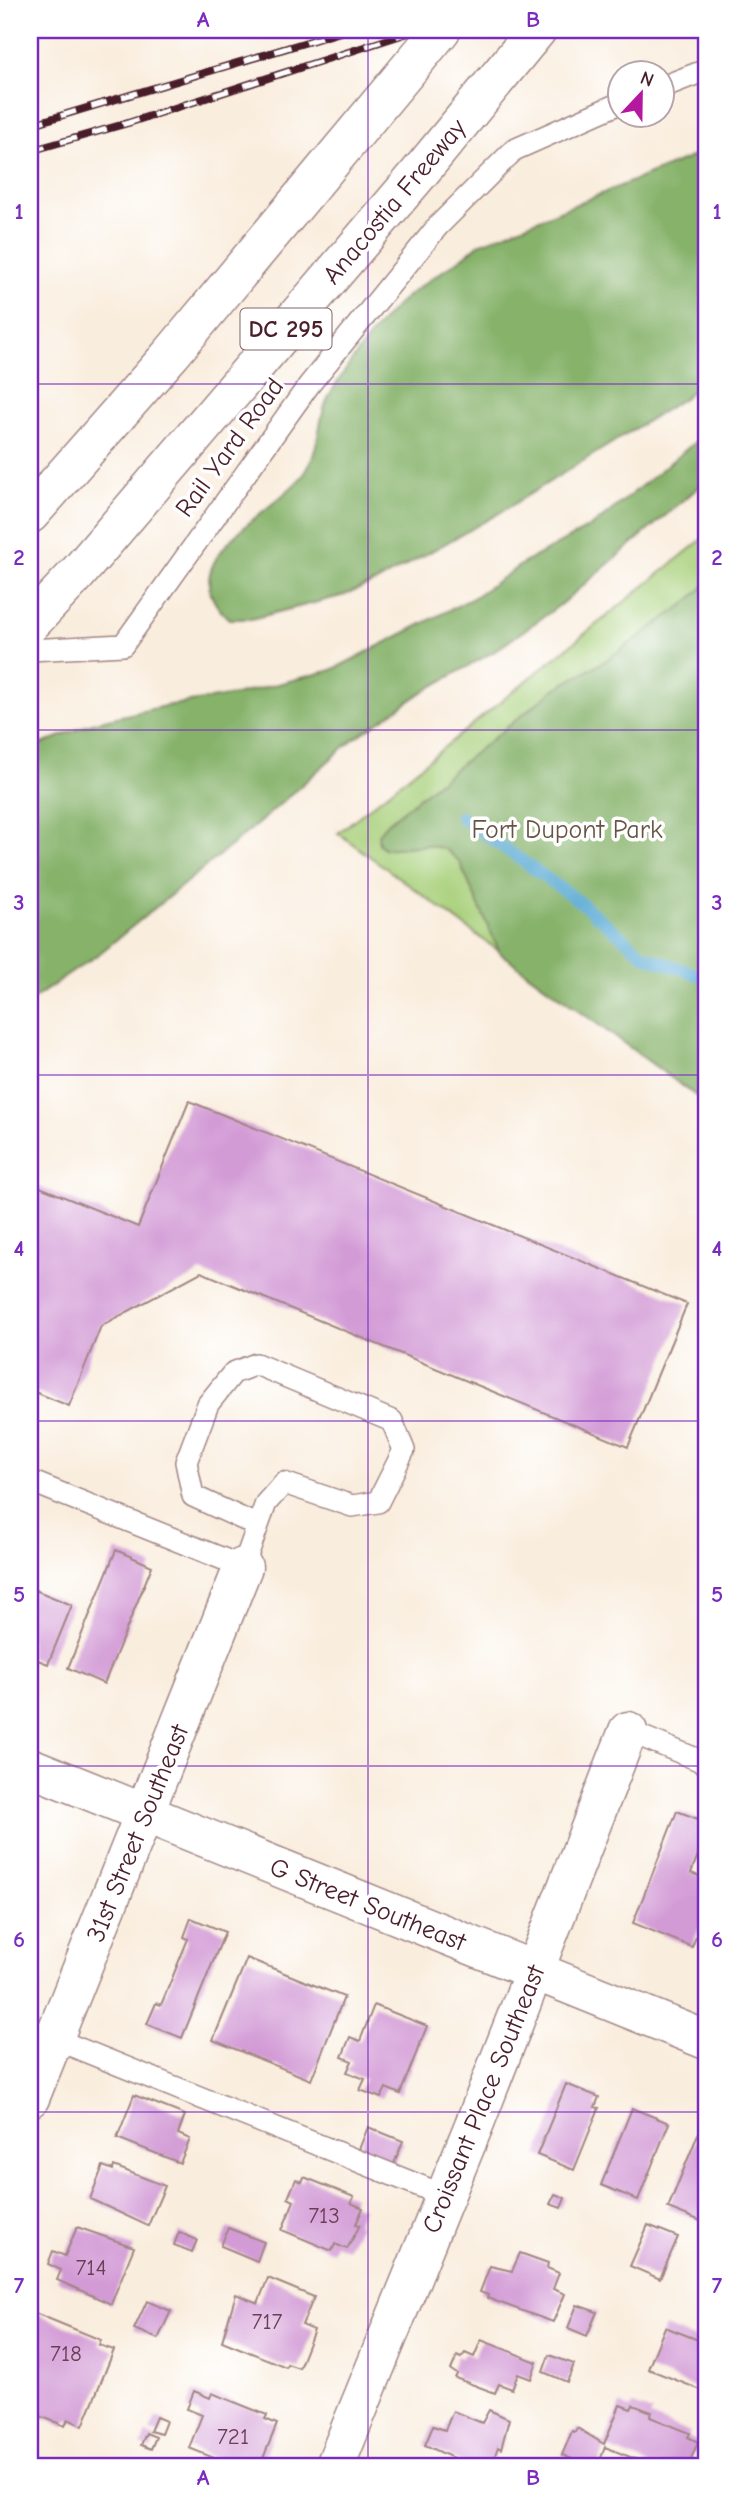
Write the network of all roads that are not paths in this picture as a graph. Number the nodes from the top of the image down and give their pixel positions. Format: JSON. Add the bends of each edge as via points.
{"nodes":[{"id":1,"x":441,"y":30,"type":"edge"},
{"id":2,"x":537,"y":30,"type":"edge"},
{"id":3,"x":706,"y":70,"type":"edge"},
{"id":4,"x":676,"y":82,"type":"edge"},
{"id":5,"x":606,"y":110,"type":"edge"},
{"id":6,"x":30,"y":514,"type":"edge"},
{"id":7,"x":30,"y":624,"type":"edge"},
{"id":8,"x":30,"y":650,"type":"edge"},
{"id":9,"x":30,"y":1481,"type":"edge"},
{"id":10,"x":256,"y":1525,"type":"junction"},
{"id":11,"x":243,"y":1567,"type":"junction"},
{"id":12,"x":628,"y":1731,"type":"joint"},
{"id":13,"x":706,"y":1763,"type":"edge"},
{"id":14,"x":30,"y":1767,"type":"edge"},
{"id":15,"x":145,"y":1814,"type":"junction"},
{"id":16,"x":534,"y":1971,"type":"junction"},
{"id":17,"x":42,"y":2034,"type":"edge"},
{"id":18,"x":706,"y":2040,"type":"edge"},
{"id":19,"x":30,"y":2098,"type":"edge"},
{"id":20,"x":445,"y":2196,"type":"junction"},
{"id":21,"x":335,"y":2466,"type":"edge"}],
"edges":[{"from":1,"to":6,"type":"main road","number":"DC 295","via":[[172,353]]},
{"from":2,"to":7,"type":"main road","name":"Anacostia Freeway","number":"DC 295","via":[[407,188]]},
{"from":3,"to":4,"type":"lane"},
{"from":5,"to":8,"type":"lane","name":"Rail Yard Road","via":[[514,150],[438,226],[309,385],[123,645]]},
{"from":9,"to":11,"type":"lane"},
{"from":10,"to":10,"type":"lane","via":[[266,1503],[284,1483],[352,1506],[378,1502],[404,1450],[392,1421],[256,1364],[233,1373],[208,1404],[186,1462],[193,1496]]},
{"from":10,"to":11,"type":"lane"},
{"from":11,"to":15,"type":"main road","name":"31st Street Southeast"},
{"from":12,"to":13,"type":"lane"},
{"from":12,"to":16,"type":"main road","name":"Croissant Place Southeast"},
{"from":14,"to":15,"type":"main road","name":"G Street Southeast"},
{"from":15,"to":16,"type":"main road","name":"G Street Southeast"},
{"from":15,"to":17,"type":"main road","name":"31st Street Southeast"},
{"from":16,"to":18,"type":"main road","name":"G Street Southeast"},
{"from":16,"to":20,"type":"main road","name":"Croissant Place Southeast"},
{"from":17,"to":19,"type":"main road","name":"31st Street Southeast"},
{"from":17,"to":20,"type":"lane"},
{"from":20,"to":21,"type":"main road","name":"Croissant Place Southeast"}]}
